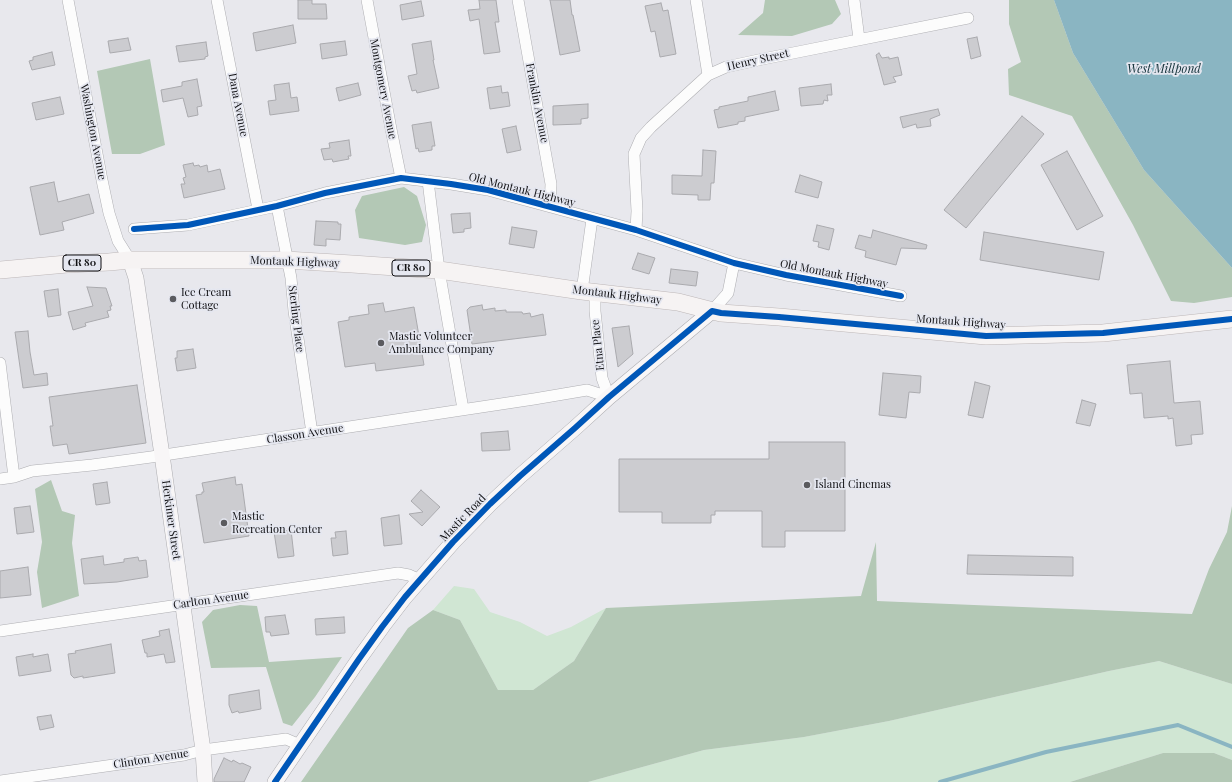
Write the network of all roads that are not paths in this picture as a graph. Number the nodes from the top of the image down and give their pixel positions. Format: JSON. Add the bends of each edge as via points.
{"nodes":[{"id":1,"x":68,"y":0,"type":"edge"},
{"id":2,"x":218,"y":0,"type":"edge"},
{"id":3,"x":367,"y":0,"type":"edge"},
{"id":4,"x":518,"y":0,"type":"edge"},
{"id":5,"x":696,"y":0,"type":"edge"},
{"id":6,"x":854,"y":0,"type":"edge"},
{"id":7,"x":968,"y":18,"type":"dead end"},
{"id":8,"x":859,"y":39,"type":"junction"},
{"id":9,"x":708,"y":75,"type":"junction"},
{"id":10,"x":402,"y":178,"type":"junction"},
{"id":11,"x":428,"y":181,"type":"junction"},
{"id":12,"x":277,"y":206,"type":"junction"},
{"id":13,"x":550,"y":206,"type":"junction"},
{"id":14,"x":258,"y":210,"type":"junction"},
{"id":15,"x":592,"y":219,"type":"junction"},
{"id":16,"x":134,"y":229,"type":"dead end"},
{"id":17,"x":636,"y":230,"type":"junction"},
{"id":18,"x":130,"y":260,"type":"junction"},
{"id":19,"x":286,"y":260,"type":"junction"},
{"id":20,"x":734,"y":263,"type":"junction"},
{"id":21,"x":0,"y":270,"type":"edge"},
{"id":22,"x":439,"y":270,"type":"junction"},
{"id":23,"x":588,"y":291,"type":"junction"},
{"id":24,"x":901,"y":296,"type":"dead end"},
{"id":25,"x":712,"y":311,"type":"junction"},
{"id":26,"x":1232,"y":319,"type":"edge"},
{"id":27,"x":0,"y":363,"type":"edge"},
{"id":28,"x":609,"y":396,"type":"junction"},
{"id":29,"x":463,"y":409,"type":"junction"},
{"id":30,"x":312,"y":433,"type":"junction"},
{"id":31,"x":162,"y":455,"type":"junction"},
{"id":32,"x":14,"y":477,"type":"junction"},
{"id":33,"x":0,"y":479,"type":"edge"},
{"id":34,"x":420,"y":580,"type":"junction"},
{"id":35,"x":184,"y":604,"type":"junction"},
{"id":36,"x":0,"y":631,"type":"edge"},
{"id":37,"x":300,"y":745,"type":"junction"},
{"id":38,"x":203,"y":750,"type":"junction"},
{"id":39,"x":0,"y":781,"type":"edge"},
{"id":40,"x":205,"y":782,"type":"edge"},
{"id":41,"x":275,"y":782,"type":"edge"}],
"edges":[{"from":1,"to":18,"type":"street","name":"Washington Avenue","via":[[109,213],[118,241]]},
{"from":2,"to":14,"type":"street","name":"Dana Avenue"},
{"from":3,"to":10,"type":"street","name":"Montgomery Avenue"},
{"from":4,"to":13,"type":"street","name":"Franklin Avenue","via":[[551,184]]},
{"from":5,"to":9,"type":"street"},
{"from":6,"to":8,"type":"street"},
{"from":7,"to":8,"type":"street","name":"Henry Street"},
{"from":8,"to":9,"type":"street","name":"Henry Street","via":[[726,67]]},
{"from":9,"to":17,"type":"street","name":"Henry Street","via":[[641,138],[634,154],[637,191]]},
{"from":10,"to":11,"type":"street","name":"Old Montauk Highway"},
{"from":10,"to":12,"type":"street","name":"Old Montauk Highway","via":[[325,193]]},
{"from":11,"to":13,"type":"street","name":"Old Montauk Highway","via":[[488,190]]},
{"from":11,"to":22,"type":"street"},
{"from":12,"to":14,"type":"street","name":"Old Montauk Highway"},
{"from":12,"to":19,"type":"street","name":"Sterling Place"},
{"from":13,"to":15,"type":"street","name":"Old Montauk Highway"},
{"from":14,"to":16,"type":"street","name":"Old Montauk Highway","via":[[188,225]]},
{"from":15,"to":17,"type":"street","name":"Old Montauk Highway"},
{"from":15,"to":23,"type":"street","name":"Etna Place"},
{"from":17,"to":20,"type":"street","name":"Old Montauk Highway"},
{"from":18,"to":19,"type":"main road","name":"Montauk Highway","number":"CR 80"},
{"from":18,"to":21,"type":"main road","name":"Montauk Highway","number":"CR 80"},
{"from":18,"to":31,"type":"main road","name":"Herkimer Street","via":[[136,278]]},
{"from":19,"to":22,"type":"main road","name":"Montauk Highway","number":"CR 80"},
{"from":19,"to":30,"type":"street","name":"Sterling Place","via":[[291,278]]},
{"from":20,"to":24,"type":"street","name":"Old Montauk Highway"},
{"from":20,"to":25,"type":"street","via":[[728,293]]},
{"from":22,"to":23,"type":"main road","name":"Montauk Highway","number":"CR 80"},
{"from":22,"to":29,"type":"street"},
{"from":23,"to":25,"type":"main road","name":"Montauk Highway","number":"CR 80","via":[[678,302]]},
{"from":23,"to":28,"type":"street","name":"Etna Place","via":[[595,311],[602,378]]},
{"from":25,"to":26,"type":"main road","name":"Montauk Highway","number":"CR 80","via":[[986,336],[1103,333]]},
{"from":25,"to":28,"type":"main road","name":"Mastic Road"},
{"from":27,"to":32,"type":"street"},
{"from":28,"to":29,"type":"street","name":"Classon Avenue","via":[[587,390]]},
{"from":28,"to":34,"type":"main road","name":"Mastic Road","via":[[490,504]]},
{"from":29,"to":30,"type":"street","name":"Classon Avenue"},
{"from":30,"to":31,"type":"street","name":"Classon Avenue"},
{"from":31,"to":32,"type":"street","name":"Classon Avenue","via":[[32,471]]},
{"from":31,"to":35,"type":"main road","name":"Herkimer Street"},
{"from":32,"to":33,"type":"street","name":"Classon Avenue"},
{"from":34,"to":35,"type":"street","name":"Carlton Avenue","via":[[398,573]]},
{"from":34,"to":37,"type":"main road","name":"Mastic Road","via":[[359,659]]},
{"from":35,"to":36,"type":"street","name":"Carlton Avenue"},
{"from":35,"to":38,"type":"main road","name":"Herkimer Street"},
{"from":37,"to":38,"type":"street","name":"Clinton Avenue","via":[[286,739]]},
{"from":37,"to":41,"type":"main road","name":"Mastic Road"},
{"from":38,"to":39,"type":"street","name":"Clinton Avenue","via":[[184,755]]},
{"from":38,"to":40,"type":"main road","name":"Herkimer Street"}]}
